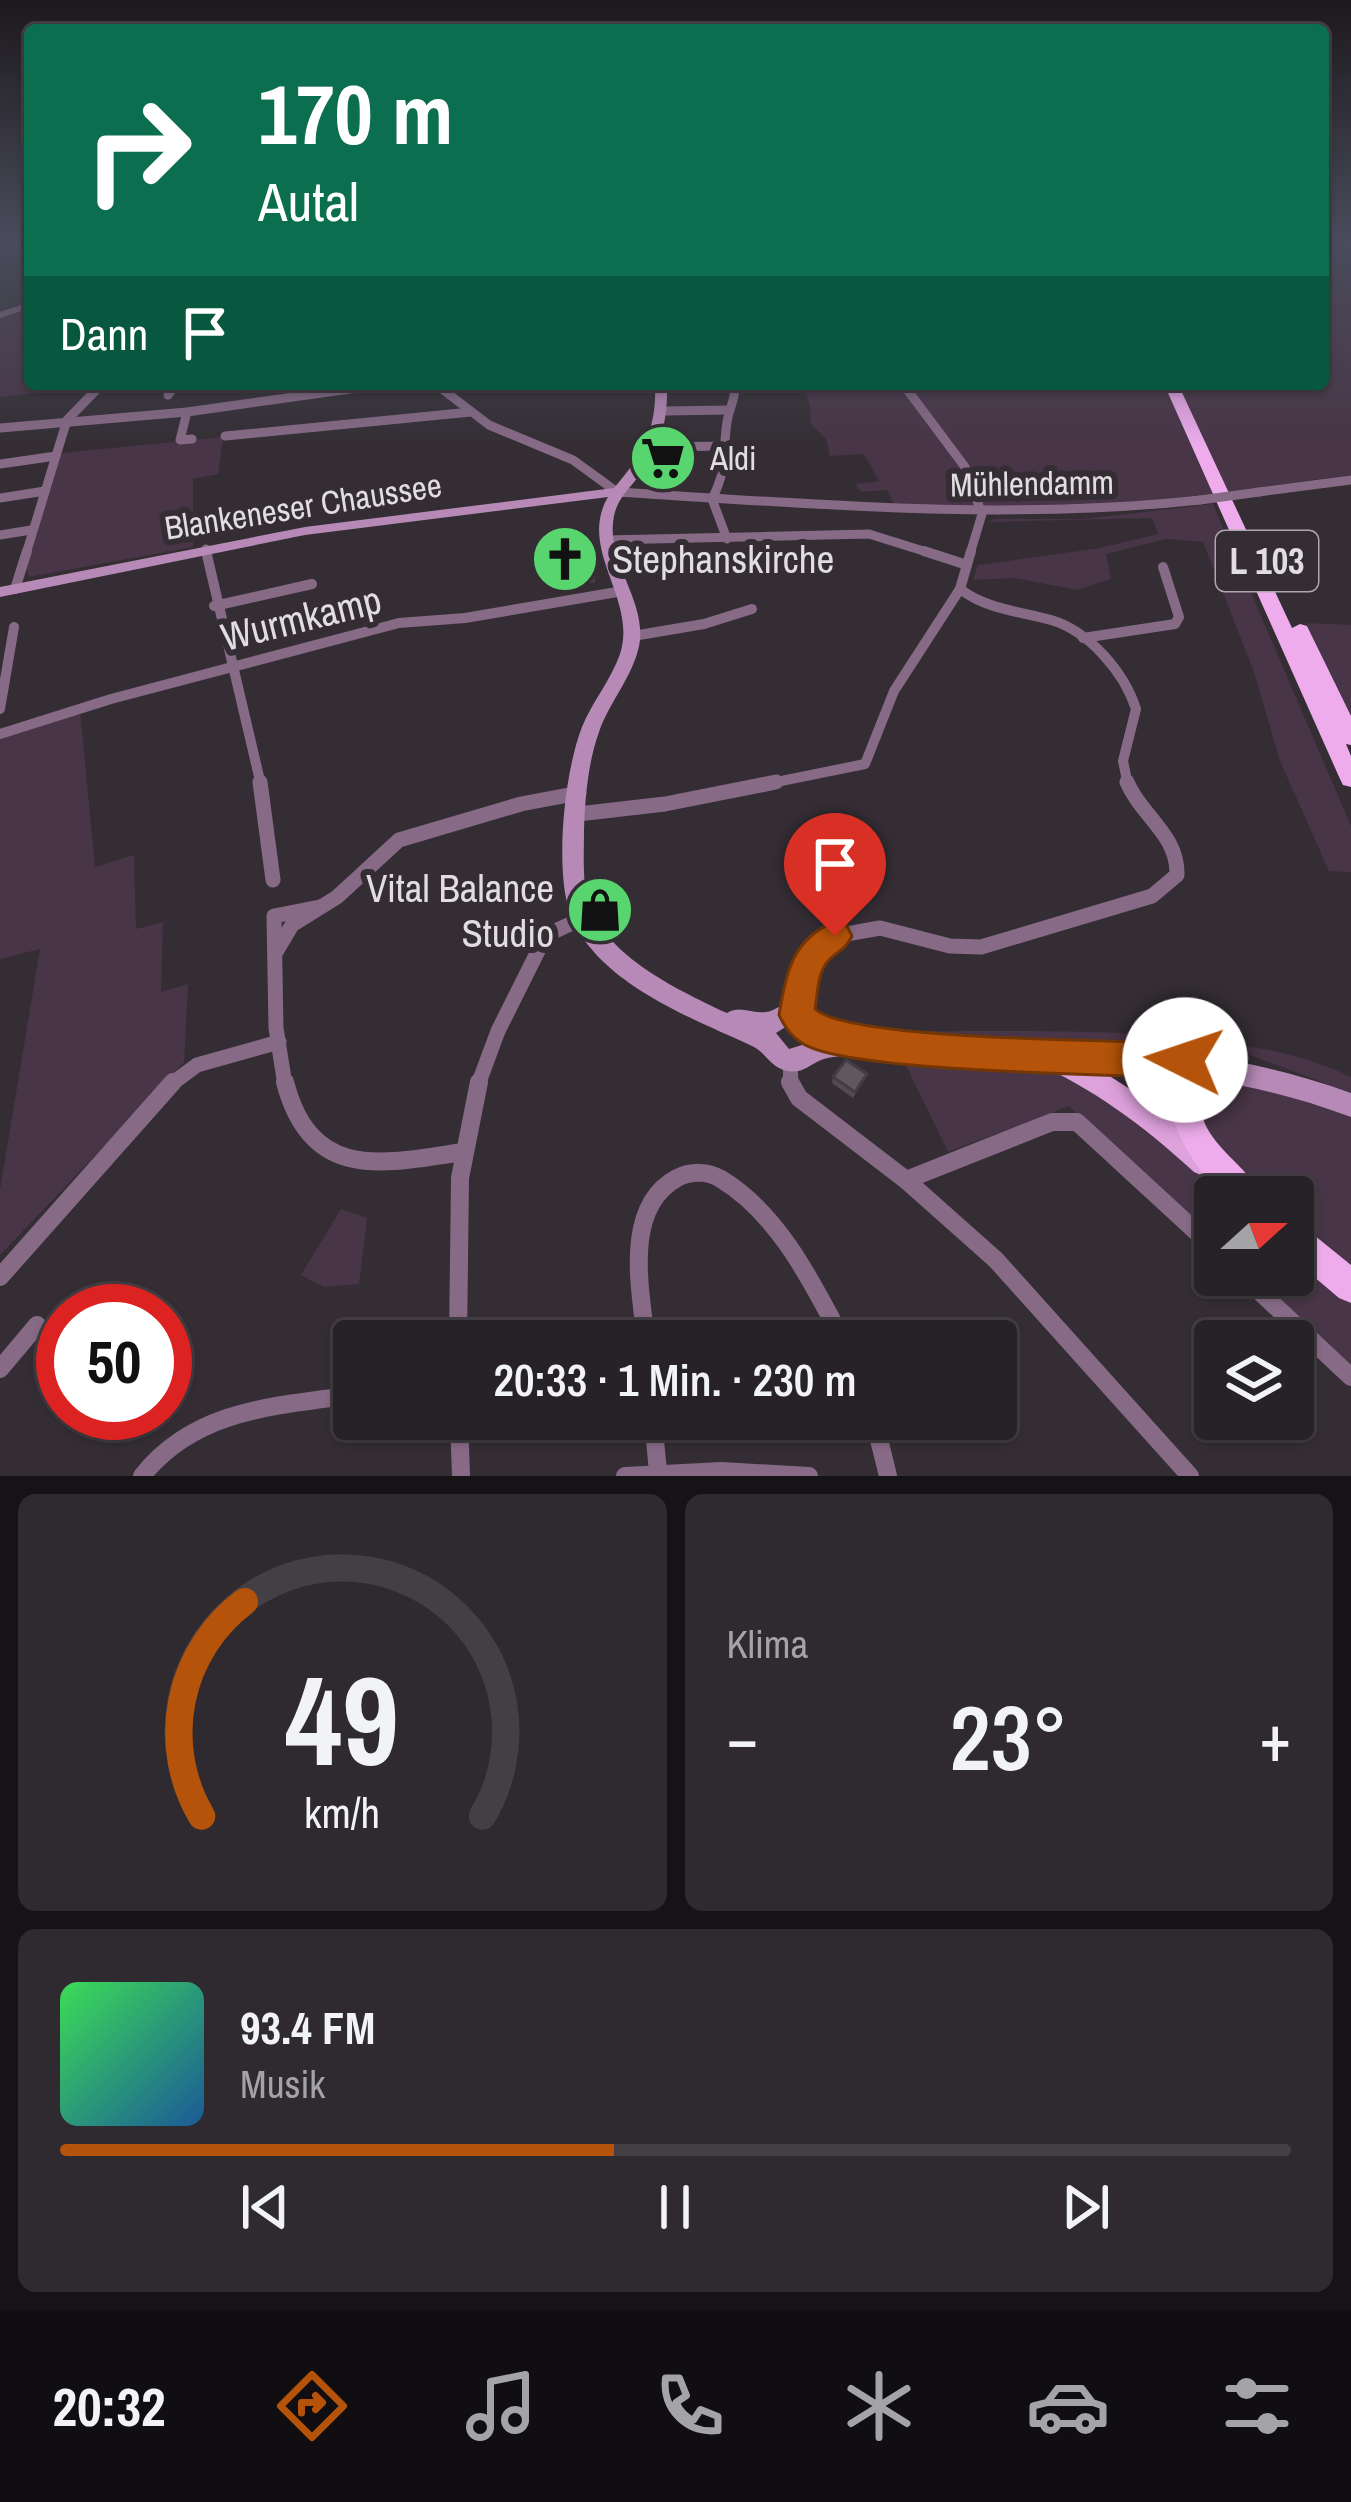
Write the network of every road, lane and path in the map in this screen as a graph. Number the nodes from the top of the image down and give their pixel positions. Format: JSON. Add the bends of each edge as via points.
{"nodes":[{"id":1,"x":96,"y":390,"type":"edge"},
{"id":2,"x":172,"y":390,"type":"edge"},
{"id":3,"x":344,"y":390,"type":"edge"},
{"id":4,"x":443,"y":390,"type":"edge"},
{"id":5,"x":661,"y":390,"type":"edge"},
{"id":6,"x":735,"y":390,"type":"edge"},
{"id":7,"x":907,"y":390,"type":"edge"},
{"id":8,"x":1174,"y":390,"type":"edge"},
{"id":9,"x":1187,"y":390,"type":"edge"},
{"id":10,"x":168,"y":395,"type":"dead end"},
{"id":11,"x":729,"y":410,"type":"junction"},
{"id":12,"x":663,"y":411,"type":"junction"},
{"id":13,"x":188,"y":412,"type":"junction"},
{"id":14,"x":471,"y":412,"type":"junction"},
{"id":15,"x":67,"y":420,"type":"junction"},
{"id":16,"x":0,"y":428,"type":"edge"},
{"id":17,"x":225,"y":436,"type":"dead end"},
{"id":18,"x":192,"y":439,"type":"dead end"},
{"id":19,"x":728,"y":446,"type":"junction"},
{"id":20,"x":652,"y":447,"type":"junction"},
{"id":21,"x":56,"y":456,"type":"junction"},
{"id":22,"x":0,"y":464,"type":"edge"},
{"id":23,"x":1351,"y":481,"type":"edge"},
{"id":24,"x":45,"y":491,"type":"junction"},
{"id":25,"x":617,"y":492,"type":"junction"},
{"id":26,"x":0,"y":498,"type":"edge"},
{"id":27,"x":712,"y":500,"type":"junction"},
{"id":28,"x":982,"y":514,"type":"junction"},
{"id":29,"x":32,"y":530,"type":"junction"},
{"id":30,"x":0,"y":535,"type":"edge"},
{"id":31,"x":727,"y":539,"type":"junction"},
{"id":32,"x":606,"y":540,"type":"junction"},
{"id":33,"x":206,"y":549,"type":"junction"},
{"id":34,"x":967,"y":566,"type":"junction"},
{"id":35,"x":1163,"y":567,"type":"dead end"},
{"id":36,"x":312,"y":584,"type":"dead end"},
{"id":37,"x":960,"y":589,"type":"junction"},
{"id":38,"x":8,"y":590,"type":"edge"},
{"id":39,"x":623,"y":591,"type":"junction"},
{"id":40,"x":214,"y":606,"type":"junction"},
{"id":41,"x":752,"y":609,"type":"dead end"},
{"id":42,"x":14,"y":628,"type":"dead end"},
{"id":43,"x":633,"y":635,"type":"junction"},
{"id":44,"x":1083,"y":638,"type":"junction"},
{"id":45,"x":232,"y":667,"type":"junction"},
{"id":46,"x":0,"y":709,"type":"edge"},
{"id":47,"x":0,"y":734,"type":"edge"},
{"id":48,"x":1351,"y":738,"type":"edge"},
{"id":49,"x":1351,"y":779,"type":"edge"},
{"id":50,"x":578,"y":803,"type":"junction"},
{"id":51,"x":272,"y":880,"type":"dead end"},
{"id":52,"x":583,"y":918,"type":"junction"},
{"id":53,"x":769,"y":1032,"type":"junction"},
{"id":54,"x":809,"y":1032,"type":"junction"},
{"id":55,"x":280,"y":1042,"type":"junction"},
{"id":56,"x":1039,"y":1053,"type":"junction"},
{"id":57,"x":1174,"y":1060,"type":"junction"},
{"id":58,"x":790,"y":1061,"type":"junction"},
{"id":59,"x":1351,"y":1105,"type":"edge"},
{"id":60,"x":1177,"y":1139,"type":"junction"},
{"id":61,"x":463,"y":1152,"type":"junction"},
{"id":62,"x":1221,"y":1176,"type":"edge"},
{"id":63,"x":1225,"y":1176,"type":"edge"},
{"id":64,"x":906,"y":1180,"type":"junction"},
{"id":65,"x":1194,"y":1231,"type":"edge"},
{"id":66,"x":1314,"y":1256,"type":"edge"},
{"id":67,"x":0,"y":1276,"type":"edge"},
{"id":68,"x":1344,"y":1282,"type":"edge"},
{"id":69,"x":1264,"y":1296,"type":"edge"},
{"id":70,"x":459,"y":1320,"type":"edge"},
{"id":71,"x":644,"y":1320,"type":"edge"},
{"id":72,"x":831,"y":1320,"type":"edge"},
{"id":73,"x":36,"y":1326,"type":"edge"},
{"id":74,"x":0,"y":1369,"type":"edge"},
{"id":75,"x":1351,"y":1377,"type":"edge"},
{"id":76,"x":333,"y":1399,"type":"edge"},
{"id":77,"x":459,"y":1440,"type":"edge"},
{"id":78,"x":655,"y":1440,"type":"edge"},
{"id":79,"x":879,"y":1440,"type":"edge"},
{"id":80,"x":658,"y":1472,"type":"junction"},
{"id":81,"x":142,"y":1476,"type":"edge"},
{"id":82,"x":460,"y":1476,"type":"edge"},
{"id":83,"x":626,"y":1476,"type":"edge"},
{"id":84,"x":809,"y":1476,"type":"edge"},
{"id":85,"x":888,"y":1476,"type":"edge"},
{"id":86,"x":1190,"y":1476,"type":"edge"}],
"edges":[{"from":1,"to":15,"type":"street"},
{"from":2,"to":10,"type":"street"},
{"from":3,"to":13,"type":"street"},
{"from":4,"to":14,"type":"street"},
{"from":5,"to":12,"type":"main road"},
{"from":6,"to":11,"type":"street"},
{"from":7,"to":28,"type":"street","via":[[965,467]]},
{"from":8,"to":49,"type":"highway","number":"L 103"},
{"from":9,"to":48,"type":"highway","number":"L 103"},
{"from":11,"to":12,"type":"street"},
{"from":11,"to":19,"type":"street"},
{"from":12,"to":20,"type":"main road"},
{"from":13,"to":15,"type":"street"},
{"from":13,"to":18,"type":"street","via":[[179,440]]},
{"from":14,"to":17,"type":"street"},
{"from":14,"to":25,"type":"street","via":[[573,460]]},
{"from":15,"to":16,"type":"street"},
{"from":15,"to":21,"type":"street"},
{"from":19,"to":20,"type":"street"},
{"from":19,"to":27,"type":"street"},
{"from":20,"to":25,"type":"main road"},
{"from":21,"to":22,"type":"street"},
{"from":21,"to":24,"type":"street"},
{"from":23,"to":28,"type":"street","name":"Mühlendamm","bridge":true,"via":[[1080,514]]},
{"from":24,"to":26,"type":"street"},
{"from":24,"to":29,"type":"street"},
{"from":25,"to":27,"type":"street","name":"Mühlendamm"},
{"from":25,"to":32,"type":"main road"},
{"from":25,"to":33,"type":"main road","name":"Blankeneser Chaussee"},
{"from":27,"to":28,"type":"street","name":"Mühlendamm"},
{"from":27,"to":31,"type":"street"},
{"from":28,"to":34,"type":"street"},
{"from":29,"to":30,"type":"street"},
{"from":29,"to":38,"type":"street"},
{"from":31,"to":32,"type":"street"},
{"from":31,"to":34,"type":"street","via":[[869,534]]},
{"from":32,"to":39,"type":"main road"},
{"from":33,"to":38,"type":"main road","name":"Blankeneser Chaussee"},
{"from":33,"to":40,"type":"street"},
{"from":34,"to":37,"type":"street"},
{"from":35,"to":44,"type":"street","via":[[1179,617],[1174,624]]},
{"from":36,"to":40,"type":"street"},
{"from":37,"to":44,"type":"street"},
{"from":37,"to":50,"type":"street","via":[[894,691],[865,764],[681,802]]},
{"from":39,"to":43,"type":"main road"},
{"from":39,"to":45,"type":"street","name":"Wurmkamp","via":[[399,623]]},
{"from":40,"to":45,"type":"street"},
{"from":41,"to":43,"type":"street"},
{"from":42,"to":46,"type":"street"},
{"from":43,"to":50,"type":"main road","via":[[589,731]]},
{"from":44,"to":54,"type":"street","via":[[1136,704],[1124,743],[1126,781],[1177,855],[1177,874],[1163,891],[981,947],[880,928],[835,936],[806,964]]},
{"from":45,"to":47,"type":"street","name":"Wurmkamp"},
{"from":45,"to":51,"type":"street","via":[[263,794]]},
{"from":50,"to":52,"type":"main road","via":[[574,868]]},
{"from":50,"to":55,"type":"street","via":[[416,832],[337,897],[274,916]]},
{"from":52,"to":53,"type":"main road","via":[[639,976],[732,1029]]},
{"from":52,"to":61,"type":"street","via":[[542,944],[504,1015]]},
{"from":53,"to":54,"type":"main road","via":[[782,1016]]},
{"from":53,"to":58,"type":"main road","via":[[775,1053]]},
{"from":54,"to":56,"type":"main road","via":[[885,1046]]},
{"from":54,"to":58,"type":"main road","via":[[806,1058]]},
{"from":55,"to":61,"type":"street","via":[[289,1110],[328,1150],[370,1163]]},
{"from":55,"to":67,"type":"street","via":[[197,1065],[174,1081]]},
{"from":56,"to":57,"type":"main road"},
{"from":56,"to":60,"type":"main road","via":[[1111,1085]]},
{"from":57,"to":59,"type":"main road","via":[[1270,1076]]},
{"from":57,"to":60,"type":"main road","via":[[1165,1115]]},
{"from":57,"to":63,"type":"highway","via":[[1189,1126]]},
{"from":58,"to":64,"type":"street","via":[[790,1084],[800,1098]]},
{"from":60,"to":62,"type":"main road"},
{"from":61,"to":70,"type":"street"},
{"from":64,"to":65,"type":"street","via":[[1052,1122],[1077,1122]]},
{"from":64,"to":86,"type":"street","via":[[996,1260]]},
{"from":66,"to":68,"type":"highway"},
{"from":69,"to":75,"type":"street"},
{"from":71,"to":72,"type":"street","via":[[640,1266],[648,1209],[664,1186],[696,1173],[722,1180],[751,1204]]},
{"from":73,"to":74,"type":"street"},
{"from":76,"to":81,"type":"street","via":[[206,1423],[166,1447]]},
{"from":77,"to":82,"type":"street"},
{"from":78,"to":80,"type":"street"},
{"from":79,"to":85,"type":"street"},
{"from":80,"to":83,"type":"street"},
{"from":80,"to":84,"type":"street"}]}
